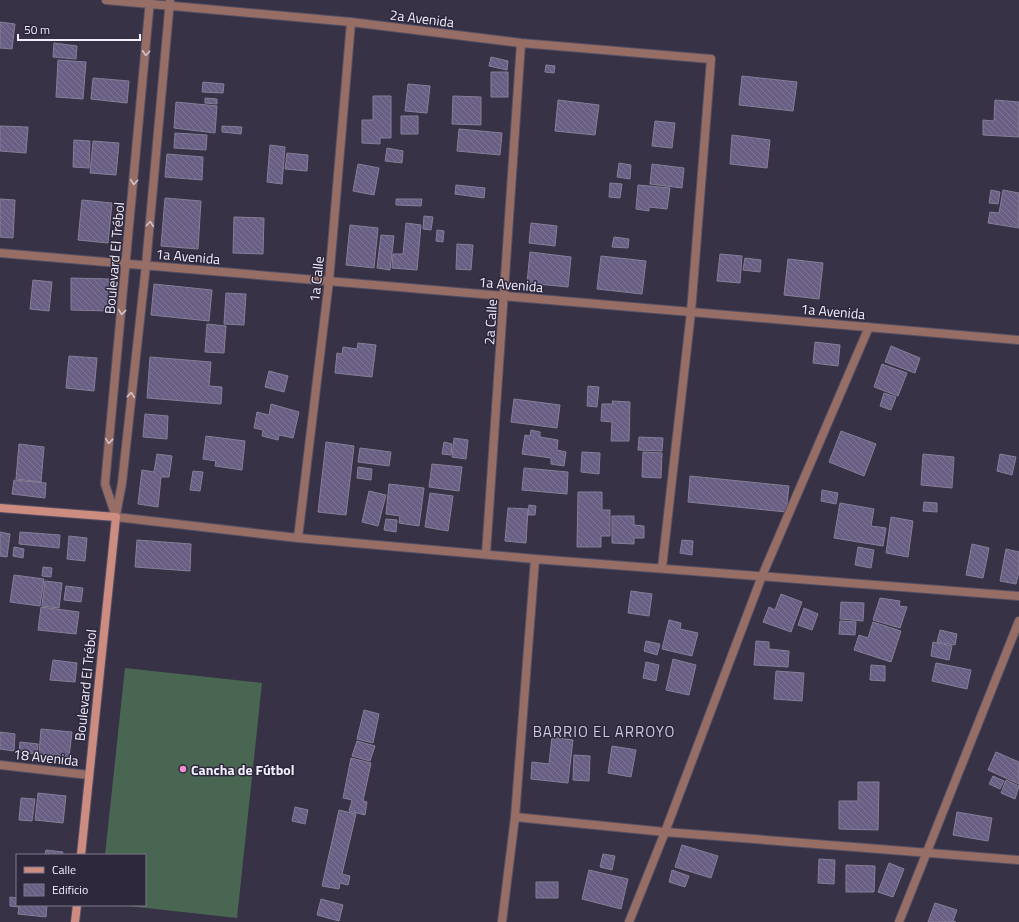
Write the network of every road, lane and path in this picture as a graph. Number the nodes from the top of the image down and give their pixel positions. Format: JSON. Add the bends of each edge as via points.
{"nodes":[{"id":1,"x":106,"y":0,"type":"edge"},
{"id":2,"x":150,"y":2,"type":"edge"},
{"id":3,"x":170,"y":3,"type":"edge"},
{"id":4,"x":351,"y":22,"type":"junction"},
{"id":5,"x":522,"y":43,"type":"junction"},
{"id":6,"x":0,"y":253,"type":"edge"},
{"id":7,"x":127,"y":263,"type":"junction"},
{"id":8,"x":146,"y":265,"type":"junction"},
{"id":9,"x":329,"y":281,"type":"junction"},
{"id":10,"x":505,"y":296,"type":"junction"},
{"id":11,"x":691,"y":312,"type":"junction"},
{"id":12,"x":869,"y":328,"type":"junction"},
{"id":13,"x":1019,"y":340,"type":"edge"},
{"id":14,"x":0,"y":508,"type":"edge"},
{"id":15,"x":116,"y":517,"type":"junction"},
{"id":16,"x":298,"y":538,"type":"junction"},
{"id":17,"x":486,"y":554,"type":"junction"},
{"id":18,"x":535,"y":559,"type":"junction"},
{"id":19,"x":662,"y":568,"type":"junction"},
{"id":20,"x":762,"y":576,"type":"junction"},
{"id":21,"x":1019,"y":596,"type":"edge"},
{"id":22,"x":1019,"y":621,"type":"edge"},
{"id":23,"x":0,"y":766,"type":"edge"},
{"id":24,"x":89,"y":775,"type":"junction"},
{"id":25,"x":515,"y":817,"type":"junction"},
{"id":26,"x":665,"y":832,"type":"junction"},
{"id":27,"x":926,"y":852,"type":"junction"},
{"id":28,"x":81,"y":854,"type":"edge"},
{"id":29,"x":1019,"y":860,"type":"edge"},
{"id":30,"x":77,"y":906,"type":"edge"},
{"id":31,"x":75,"y":922,"type":"edge"},
{"id":32,"x":502,"y":922,"type":"edge"},
{"id":33,"x":629,"y":922,"type":"edge"},
{"id":34,"x":899,"y":922,"type":"edge"}],
"edges":[{"from":1,"to":2,"type":"street","name":"2a Avenida"},
{"from":2,"to":3,"type":"street","name":"2a Avenida"},
{"from":2,"to":7,"type":"street","name":"Boulevard El Trébol","one_way":true},
{"from":3,"to":4,"type":"street","name":"2a Avenida"},
{"from":8,"to":3,"type":"street","name":"Boulevard El Trébol","one_way":true},
{"from":4,"to":5,"type":"street","name":"2a Avenida"},
{"from":4,"to":9,"type":"street","name":"1a Calle"},
{"from":5,"to":10,"type":"street","name":"2a Calle"},
{"from":5,"to":11,"type":"street","name":"2a Avenida","via":[[711,59]]},
{"from":6,"to":7,"type":"street","name":"1a Avenida"},
{"from":7,"to":8,"type":"street","name":"1a Avenida"},
{"from":7,"to":15,"type":"street","name":"Boulevard El Trébol","one_way":true,"via":[[105,484]]},
{"from":8,"to":9,"type":"street","name":"1a Avenida"},
{"from":15,"to":8,"type":"street","name":"Boulevard El Trébol","one_way":true},
{"from":9,"to":10,"type":"street","name":"1a Avenida"},
{"from":9,"to":16,"type":"street","name":"1a Calle"},
{"from":10,"to":11,"type":"street","name":"1a Avenida"},
{"from":10,"to":17,"type":"street","name":"2a Calle"},
{"from":11,"to":12,"type":"street","name":"1a Avenida"},
{"from":11,"to":19,"type":"street"},
{"from":12,"to":13,"type":"street","name":"1a Avenida"},
{"from":12,"to":20,"type":"street"},
{"from":14,"to":15,"type":"main road"},
{"from":15,"to":16,"type":"street"},
{"from":15,"to":24,"type":"main road","name":"Boulevard El Trébol"},
{"from":16,"to":17,"type":"street"},
{"from":17,"to":18,"type":"street"},
{"from":18,"to":19,"type":"street"},
{"from":18,"to":25,"type":"street"},
{"from":19,"to":20,"type":"street"},
{"from":20,"to":21,"type":"street"},
{"from":20,"to":26,"type":"street"},
{"from":22,"to":27,"type":"street"},
{"from":23,"to":24,"type":"street","name":"18 Avenida"},
{"from":24,"to":28,"type":"main road","name":"Boulevard El Trébol"},
{"from":25,"to":26,"type":"street"},
{"from":25,"to":32,"type":"street"},
{"from":26,"to":27,"type":"street"},
{"from":26,"to":33,"type":"street"},
{"from":27,"to":29,"type":"street"},
{"from":27,"to":34,"type":"street"},
{"from":30,"to":31,"type":"main road"}]}
